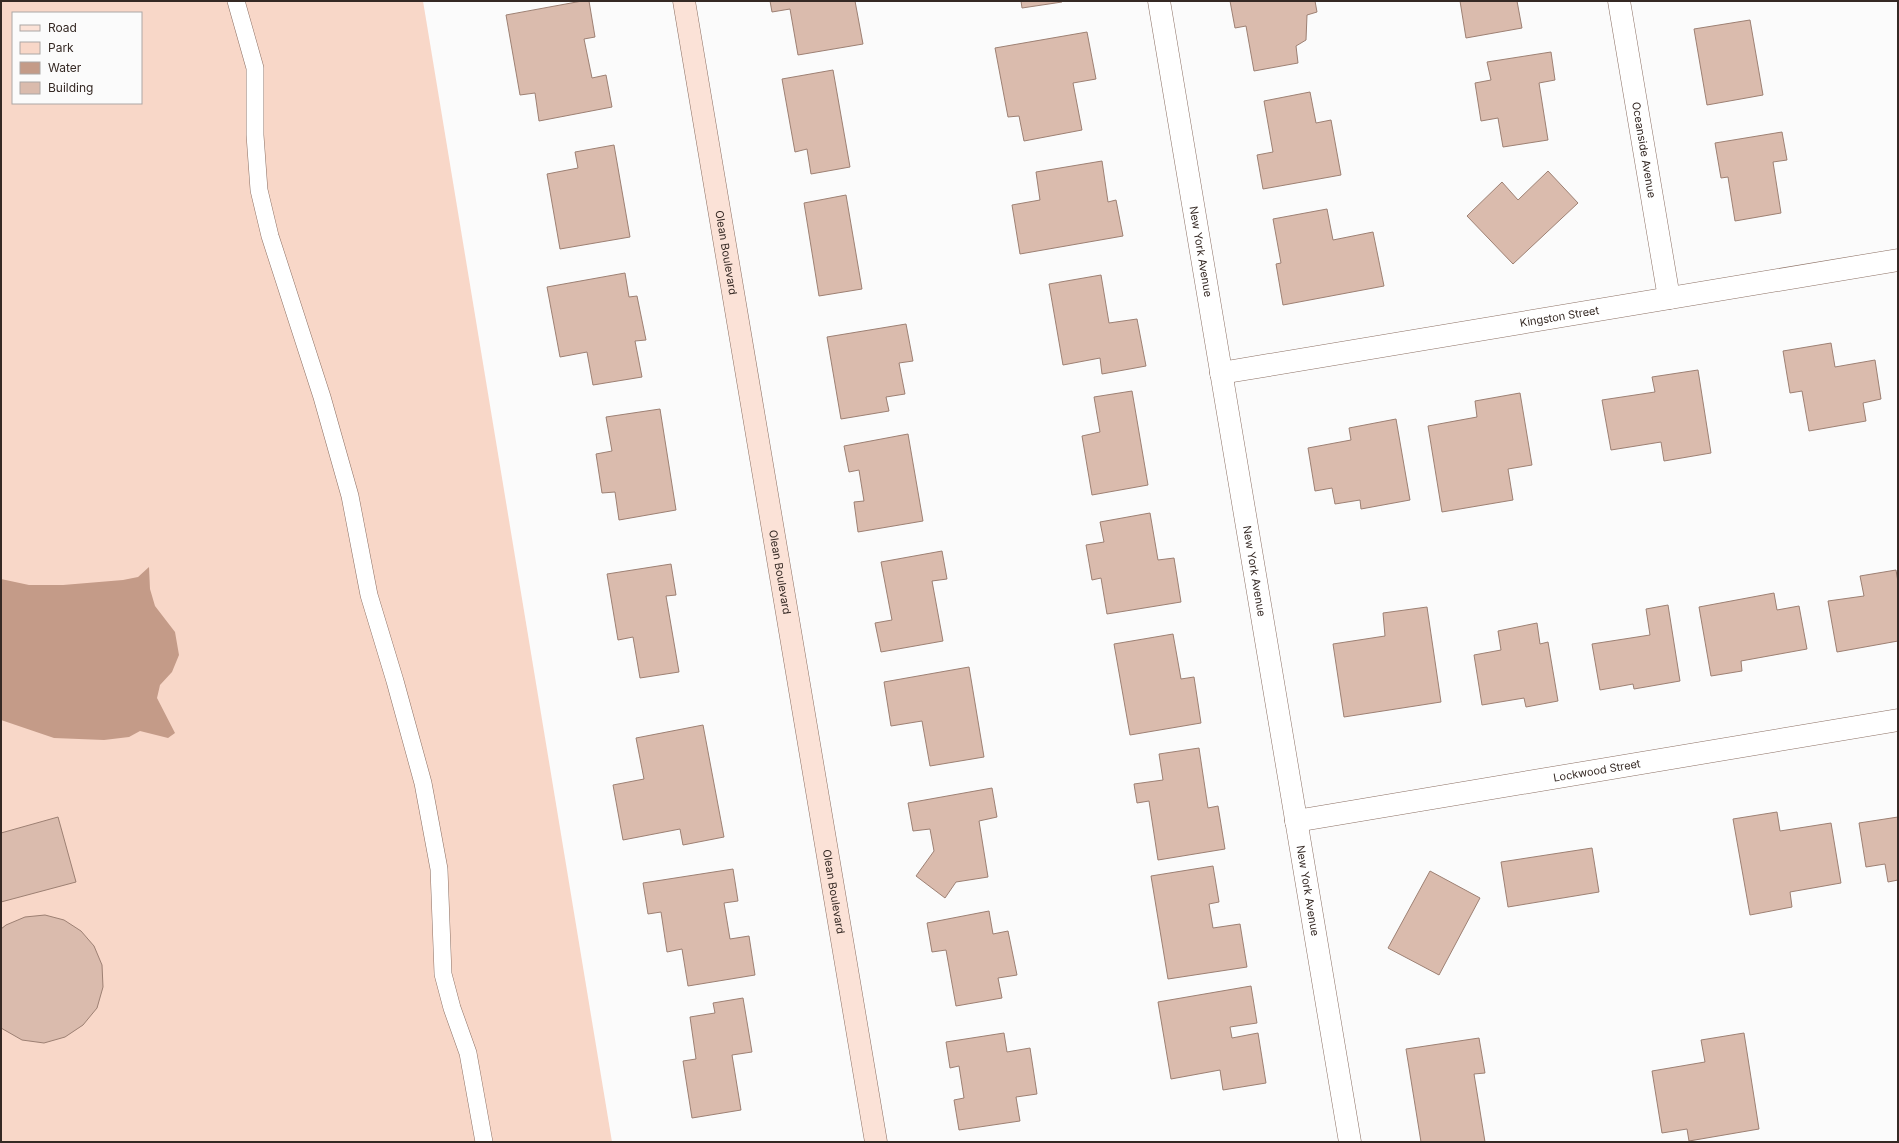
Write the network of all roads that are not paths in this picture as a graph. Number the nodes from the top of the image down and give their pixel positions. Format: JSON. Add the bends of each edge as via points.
{"nodes":[{"id":1,"x":236,"y":1,"type":"edge"},
{"id":2,"x":684,"y":1,"type":"edge"},
{"id":3,"x":1159,"y":1,"type":"edge"},
{"id":4,"x":1619,"y":1,"type":"edge"},
{"id":5,"x":1898,"y":260,"type":"edge"},
{"id":6,"x":1669,"y":298,"type":"junction"},
{"id":7,"x":1221,"y":373,"type":"junction"},
{"id":8,"x":1898,"y":720,"type":"edge"},
{"id":9,"x":1296,"y":821,"type":"junction"},
{"id":10,"x":484,"y":1142,"type":"edge"},
{"id":11,"x":876,"y":1142,"type":"edge"},
{"id":12,"x":1350,"y":1142,"type":"edge"}],
"edges":[{"from":1,"to":10,"type":"lane","via":[[255,68],[255,135],[259,190],[270,236],[322,396],[350,496],[369,595],[423,782],[439,869],[443,974],[468,1053]]},
{"from":2,"to":11,"type":"street","name":"Olean Boulevard"},
{"from":3,"to":7,"type":"street","name":"New York Avenue"},
{"from":4,"to":6,"type":"street","name":"Oceanside Avenue"},
{"from":5,"to":6,"type":"street","name":"Kingston Street"},
{"from":6,"to":7,"type":"street","name":"Kingston Street"},
{"from":7,"to":9,"type":"street","name":"New York Avenue"},
{"from":8,"to":9,"type":"street","name":"Lockwood Street"},
{"from":9,"to":12,"type":"street","name":"New York Avenue"}]}
